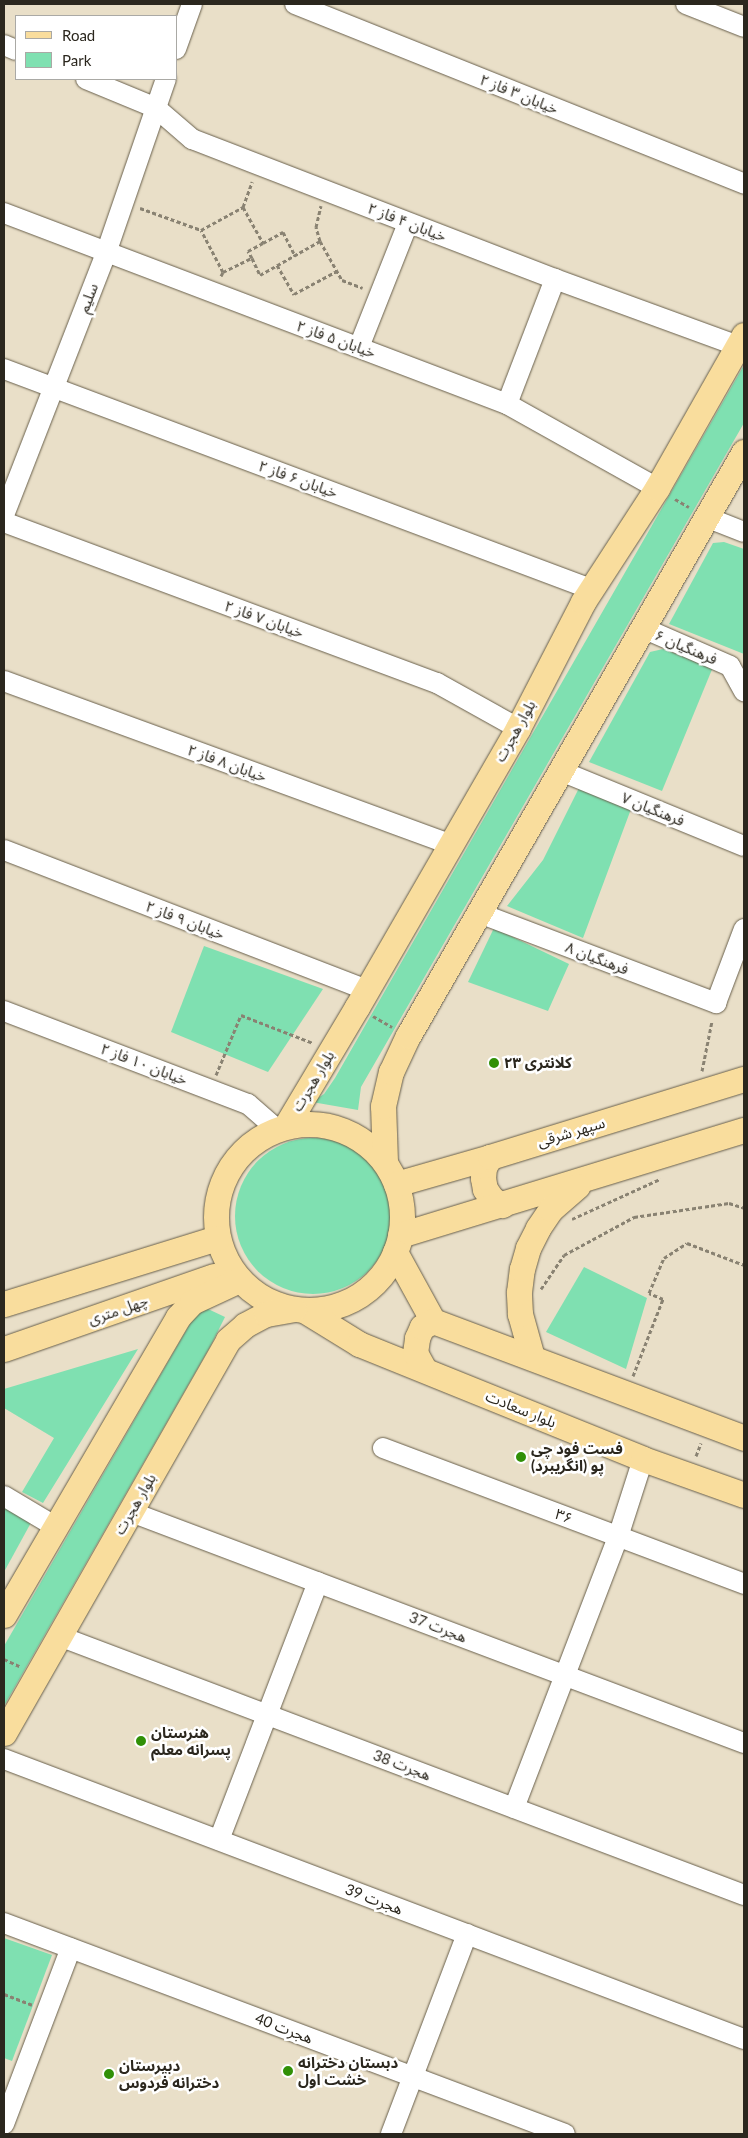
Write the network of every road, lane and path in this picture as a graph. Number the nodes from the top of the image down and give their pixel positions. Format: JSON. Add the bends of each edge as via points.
{"nodes":[{"id":1,"x":192,"y":4,"type":"edge"},
{"id":2,"x":295,"y":4,"type":"edge"},
{"id":3,"x":686,"y":4,"type":"edge"},
{"id":4,"x":744,"y":27,"type":"edge"},
{"id":5,"x":178,"y":43,"type":"edge"},
{"id":6,"x":88,"y":80,"type":"edge"},
{"id":7,"x":166,"y":80,"type":"edge"},
{"id":8,"x":156,"y":108,"type":"junction"},
{"id":9,"x":258,"y":165,"type":"junction"},
{"id":10,"x":744,"y":184,"type":"edge"},
{"id":11,"x":324,"y":190,"type":"junction"},
{"id":12,"x":124,"y":202,"type":"junction"},
{"id":13,"x":243,"y":207,"type":"junction"},
{"id":14,"x":4,"y":213,"type":"edge"},
{"id":15,"x":408,"y":223,"type":"junction"},
{"id":16,"x":200,"y":230,"type":"junction"},
{"id":17,"x":320,"y":242,"type":"junction"},
{"id":18,"x":263,"y":243,"type":"junction"},
{"id":19,"x":106,"y":253,"type":"junction"},
{"id":20,"x":295,"y":256,"type":"junction"},
{"id":21,"x":252,"y":258,"type":"junction"},
{"id":22,"x":278,"y":266,"type":"junction"},
{"id":23,"x":337,"y":270,"type":"junction"},
{"id":24,"x":222,"y":272,"type":"junction"},
{"id":25,"x":555,"y":279,"type":"junction"},
{"id":26,"x":214,"y":294,"type":"junction"},
{"id":27,"x":380,"y":294,"type":"junction"},
{"id":28,"x":741,"y":340,"type":"edge"},
{"id":29,"x":359,"y":348,"type":"junction"},
{"id":30,"x":4,"y":369,"type":"edge"},
{"id":31,"x":54,"y":388,"type":"junction"},
{"id":32,"x":507,"y":404,"type":"junction"},
{"id":33,"x":744,"y":452,"type":"edge"},
{"id":34,"x":657,"y":488,"type":"junction"},
{"id":35,"x":4,"y":515,"type":"edge"},
{"id":36,"x":706,"y":517,"type":"junction"},
{"id":37,"x":4,"y":522,"type":"edge"},
{"id":38,"x":744,"y":532,"type":"edge"},
{"id":39,"x":591,"y":589,"type":"junction"},
{"id":40,"x":643,"y":628,"type":"junction"},
{"id":41,"x":4,"y":681,"type":"edge"},
{"id":42,"x":744,"y":691,"type":"edge"},
{"id":43,"x":518,"y":728,"type":"junction"},
{"id":44,"x":561,"y":771,"type":"junction"},
{"id":45,"x":450,"y":846,"type":"junction"},
{"id":46,"x":744,"y":846,"type":"edge"},
{"id":47,"x":4,"y":850,"type":"edge"},
{"id":48,"x":479,"y":913,"type":"junction"},
{"id":49,"x":744,"y":929,"type":"edge"},
{"id":50,"x":362,"y":999,"type":"junction"},
{"id":51,"x":716,"y":1003,"type":"junction"},
{"id":52,"x":4,"y":1011,"type":"edge"},
{"id":53,"x":408,"y":1036,"type":"junction"},
{"id":54,"x":332,"y":1051,"type":"junction"},
{"id":55,"x":744,"y":1079,"type":"edge"},
{"id":56,"x":210,"y":1089,"type":"junction"},
{"id":57,"x":697,"y":1093,"type":"junction"},
{"id":58,"x":281,"y":1128,"type":"junction"},
{"id":59,"x":744,"y":1130,"type":"edge"},
{"id":60,"x":490,"y":1157,"type":"junction"},
{"id":61,"x":391,"y":1173,"type":"junction"},
{"id":62,"x":664,"y":1177,"type":"dead end"},
{"id":63,"x":585,"y":1180,"type":"junction"},
{"id":64,"x":502,"y":1205,"type":"junction"},
{"id":65,"x":744,"y":1208,"type":"edge"},
{"id":66,"x":566,"y":1222,"type":"dead end"},
{"id":67,"x":218,"y":1238,"type":"junction"},
{"id":68,"x":398,"y":1244,"type":"junction"},
{"id":69,"x":744,"y":1265,"type":"edge"},
{"id":70,"x":236,"y":1275,"type":"junction"},
{"id":71,"x":538,"y":1294,"type":"dead end"},
{"id":72,"x":4,"y":1304,"type":"edge"},
{"id":73,"x":299,"y":1309,"type":"junction"},
{"id":74,"x":433,"y":1321,"type":"junction"},
{"id":75,"x":4,"y":1349,"type":"edge"},
{"id":76,"x":532,"y":1357,"type":"junction"},
{"id":77,"x":424,"y":1369,"type":"junction"},
{"id":78,"x":632,"y":1379,"type":"dead end"},
{"id":79,"x":707,"y":1424,"type":"junction"},
{"id":80,"x":744,"y":1438,"type":"edge"},
{"id":81,"x":384,"y":1448,"type":"dead end"},
{"id":82,"x":643,"y":1459,"type":"junction"},
{"id":83,"x":689,"y":1475,"type":"junction"},
{"id":84,"x":744,"y":1495,"type":"edge"},
{"id":85,"x":4,"y":1496,"type":"edge"},
{"id":86,"x":131,"y":1512,"type":"junction"},
{"id":87,"x":56,"y":1527,"type":"junction"},
{"id":88,"x":618,"y":1537,"type":"junction"},
{"id":89,"x":318,"y":1582,"type":"junction"},
{"id":90,"x":744,"y":1584,"type":"edge"},
{"id":91,"x":4,"y":1615,"type":"edge"},
{"id":92,"x":59,"y":1636,"type":"junction"},
{"id":93,"x":565,"y":1675,"type":"junction"},
{"id":94,"x":267,"y":1714,"type":"junction"},
{"id":95,"x":4,"y":1733,"type":"edge"},
{"id":96,"x":744,"y":1743,"type":"edge"},
{"id":97,"x":4,"y":1759,"type":"edge"},
{"id":98,"x":514,"y":1808,"type":"junction"},
{"id":99,"x":219,"y":1840,"type":"junction"},
{"id":100,"x":744,"y":1895,"type":"edge"},
{"id":101,"x":4,"y":1922,"type":"edge"},
{"id":102,"x":467,"y":1934,"type":"junction"},
{"id":103,"x":71,"y":1948,"type":"junction"},
{"id":104,"x":4,"y":1994,"type":"edge"},
{"id":105,"x":47,"y":2011,"type":"junction"},
{"id":106,"x":744,"y":2039,"type":"edge"},
{"id":107,"x":12,"y":2077,"type":"edge"},
{"id":108,"x":413,"y":2077,"type":"junction"},
{"id":109,"x":4,"y":2124,"type":"edge"},
{"id":110,"x":391,"y":2134,"type":"edge"},
{"id":111,"x":565,"y":2134,"type":"edge"}],
"edges":[{"from":1,"to":5,"type":"street"},
{"from":2,"to":10,"type":"street","name":"خیابان ۳ فاز ۲"},
{"from":3,"to":4,"type":"street"},
{"from":6,"to":8,"type":"street","name":"خیابان ۴ فاز ۲"},
{"from":7,"to":8,"type":"street","name":"سلیم"},
{"from":8,"to":9,"type":"street","name":"خیابان ۴ فاز ۲","via":[[192,139]]},
{"from":8,"to":12,"type":"street","name":"سلیم"},
{"from":9,"to":11,"type":"street","name":"خیابان ۴ فاز ۲"},
{"from":9,"to":13,"type":"path"},
{"from":11,"to":15,"type":"street","name":"خیابان ۴ فاز ۲"},
{"from":11,"to":17,"type":"path","via":[[316,226]]},
{"from":12,"to":16,"type":"path"},
{"from":12,"to":19,"type":"street","name":"سلیم"},
{"from":13,"to":16,"type":"path"},
{"from":13,"to":18,"type":"path"},
{"from":14,"to":19,"type":"street","name":"خیابان ۵ فاز ۲"},
{"from":15,"to":25,"type":"street","name":"خیابان ۴ فاز ۲"},
{"from":15,"to":27,"type":"street"},
{"from":16,"to":24,"type":"path"},
{"from":17,"to":20,"type":"path"},
{"from":17,"to":23,"type":"path"},
{"from":18,"to":20,"type":"path","via":[[283,232]]},
{"from":18,"to":21,"type":"path","via":[[248,251]]},
{"from":19,"to":26,"type":"street","name":"خیابان ۵ فاز ۲"},
{"from":19,"to":31,"type":"street","name":"سلیم"},
{"from":20,"to":22,"type":"path"},
{"from":21,"to":22,"type":"path","via":[[260,275]]},
{"from":21,"to":24,"type":"path"},
{"from":22,"to":23,"type":"path","via":[[294,294]]},
{"from":23,"to":27,"type":"path","via":[[342,280]]},
{"from":24,"to":26,"type":"path"},
{"from":25,"to":28,"type":"street","name":"خیابان ۴ فاز ۲"},
{"from":25,"to":32,"type":"street"},
{"from":26,"to":29,"type":"street","name":"خیابان ۵ فاز ۲"},
{"from":27,"to":29,"type":"street"},
{"from":28,"to":34,"type":"main road","name":"بلوار هجرت"},
{"from":29,"to":32,"type":"street","name":"خیابان ۵ فاز ۲"},
{"from":30,"to":31,"type":"street","name":"خیابان ۶ فاز ۲"},
{"from":31,"to":35,"type":"street","name":"سلیم"},
{"from":31,"to":39,"type":"street","name":"خیابان ۶ فاز ۲"},
{"from":32,"to":34,"type":"street","name":"خیابان ۵ فاز ۲"},
{"from":33,"to":36,"type":"main road"},
{"from":34,"to":36,"type":"path"},
{"from":34,"to":39,"type":"main road","name":"بلوار هجرت"},
{"from":36,"to":38,"type":"street"},
{"from":36,"to":40,"type":"main road"},
{"from":37,"to":43,"type":"street","name":"خیابان ۷ فاز ۲","via":[[437,683]]},
{"from":39,"to":43,"type":"main road","name":"بلوار هجرت"},
{"from":40,"to":42,"type":"street","name":"فرهنگیان ۶","via":[[730,666]]},
{"from":40,"to":44,"type":"main road"},
{"from":41,"to":45,"type":"street","name":"خیابان ۸ فاز ۲"},
{"from":43,"to":45,"type":"main road","name":"بلوار هجرت"},
{"from":44,"to":46,"type":"street","name":"فرهنگیان ۷"},
{"from":44,"to":48,"type":"main road"},
{"from":45,"to":50,"type":"main road","name":"بلوار هجرت"},
{"from":47,"to":50,"type":"street","name":"خیابان ۹ فاز ۲"},
{"from":48,"to":51,"type":"street","name":"فرهنگیان ۸"},
{"from":48,"to":53,"type":"main road"},
{"from":49,"to":51,"type":"street"},
{"from":50,"to":53,"type":"path"},
{"from":50,"to":54,"type":"main road","name":"بلوار هجرت"},
{"from":51,"to":57,"type":"path"},
{"from":52,"to":56,"type":"street","name":"خیابان ۱۰ فاز ۲"},
{"from":53,"to":61,"type":"main road","via":[[392,1072],[384,1106]]},
{"from":54,"to":56,"type":"path","via":[[241,1015]]},
{"from":54,"to":58,"type":"main road","name":"بلوار هجرت"},
{"from":55,"to":57,"type":"main road","name":"سپهر شرقی"},
{"from":56,"to":58,"type":"street","name":"خیابان ۱۰ فاز ۲","via":[[248,1104]]},
{"from":57,"to":60,"type":"main road","name":"سپهر شرقی"},
{"from":58,"to":61,"type":"main road","via":[[308,1123],[330,1126],[351,1134],[370,1146]]},
{"from":58,"to":67,"type":"main road","via":[[253,1142],[234,1161],[221,1184],[215,1211]]},
{"from":59,"to":63,"type":"main road"},
{"from":60,"to":61,"type":"main road","name":"سپهر شرقی"},
{"from":60,"to":64,"type":"main road","via":[[484,1167],[484,1184],[492,1199]]},
{"from":61,"to":68,"type":"main road","via":[[402,1209]]},
{"from":62,"to":66,"type":"path"},
{"from":63,"to":64,"type":"main road"},
{"from":63,"to":76,"type":"main road","via":[[551,1209],[526,1255],[519,1292],[520,1314]]},
{"from":64,"to":68,"type":"main road"},
{"from":65,"to":71,"type":"path","via":[[729,1203],[634,1217],[564,1255]]},
{"from":67,"to":70,"type":"main road"},
{"from":67,"to":72,"type":"main road"},
{"from":68,"to":73,"type":"main road","name":"بلوار هجرت","via":[[384,1272],[368,1289],[349,1301],[327,1308]]},
{"from":68,"to":74,"type":"main road"},
{"from":69,"to":78,"type":"path","via":[[688,1244],[664,1258],[649,1292],[663,1299]]},
{"from":70,"to":73,"type":"main road","via":[[264,1299]]},
{"from":70,"to":75,"type":"main road","name":"چهل متری"},
{"from":70,"to":87,"type":"main road","via":[[192,1302],[178,1317]]},
{"from":73,"to":77,"type":"main road","name":"بلوار سعادت","via":[[359,1344]]},
{"from":73,"to":86,"type":"main road","name":"بلوار هجرت","via":[[266,1314],[245,1325],[228,1340]]},
{"from":74,"to":76,"type":"main road"},
{"from":74,"to":77,"type":"main road","via":[[422,1328],[417,1338],[415,1352]]},
{"from":76,"to":79,"type":"main road"},
{"from":77,"to":82,"type":"main road","name":"بلوار سعادت"},
{"from":79,"to":80,"type":"main road"},
{"from":79,"to":83,"type":"path"},
{"from":81,"to":88,"type":"street","name":"۳۶"},
{"from":82,"to":83,"type":"main road","name":"بلوار سعادت"},
{"from":82,"to":88,"type":"street"},
{"from":83,"to":84,"type":"main road","name":"بلوار سعادت"},
{"from":85,"to":87,"type":"street"},
{"from":86,"to":89,"type":"street","name":"هجرت 37"},
{"from":86,"to":92,"type":"main road","name":"بلوار هجرت"},
{"from":87,"to":91,"type":"main road"},
{"from":88,"to":90,"type":"street","name":"۳۶"},
{"from":88,"to":93,"type":"street"},
{"from":89,"to":93,"type":"street","name":"هجرت 37"},
{"from":89,"to":94,"type":"street"},
{"from":92,"to":94,"type":"street","name":"هجرت 38"},
{"from":92,"to":95,"type":"main road","name":"بلوار هجرت"},
{"from":93,"to":96,"type":"street","name":"هجرت 37"},
{"from":93,"to":98,"type":"street"},
{"from":94,"to":98,"type":"street","name":"هجرت 38"},
{"from":94,"to":99,"type":"street"},
{"from":97,"to":99,"type":"street","name":"هجرت 39"},
{"from":98,"to":100,"type":"street","name":"هجرت 38"},
{"from":99,"to":102,"type":"street","name":"هجرت 39"},
{"from":101,"to":103,"type":"street","name":"هجرت 40"},
{"from":102,"to":106,"type":"street","name":"هجرت 39"},
{"from":102,"to":108,"type":"street"},
{"from":103,"to":105,"type":"street"},
{"from":103,"to":108,"type":"street","name":"هجرت 40"},
{"from":104,"to":105,"type":"path"},
{"from":105,"to":107,"type":"street"},
{"from":107,"to":109,"type":"street"},
{"from":108,"to":110,"type":"street"},
{"from":108,"to":111,"type":"street","name":"هجرت 40"}]}
